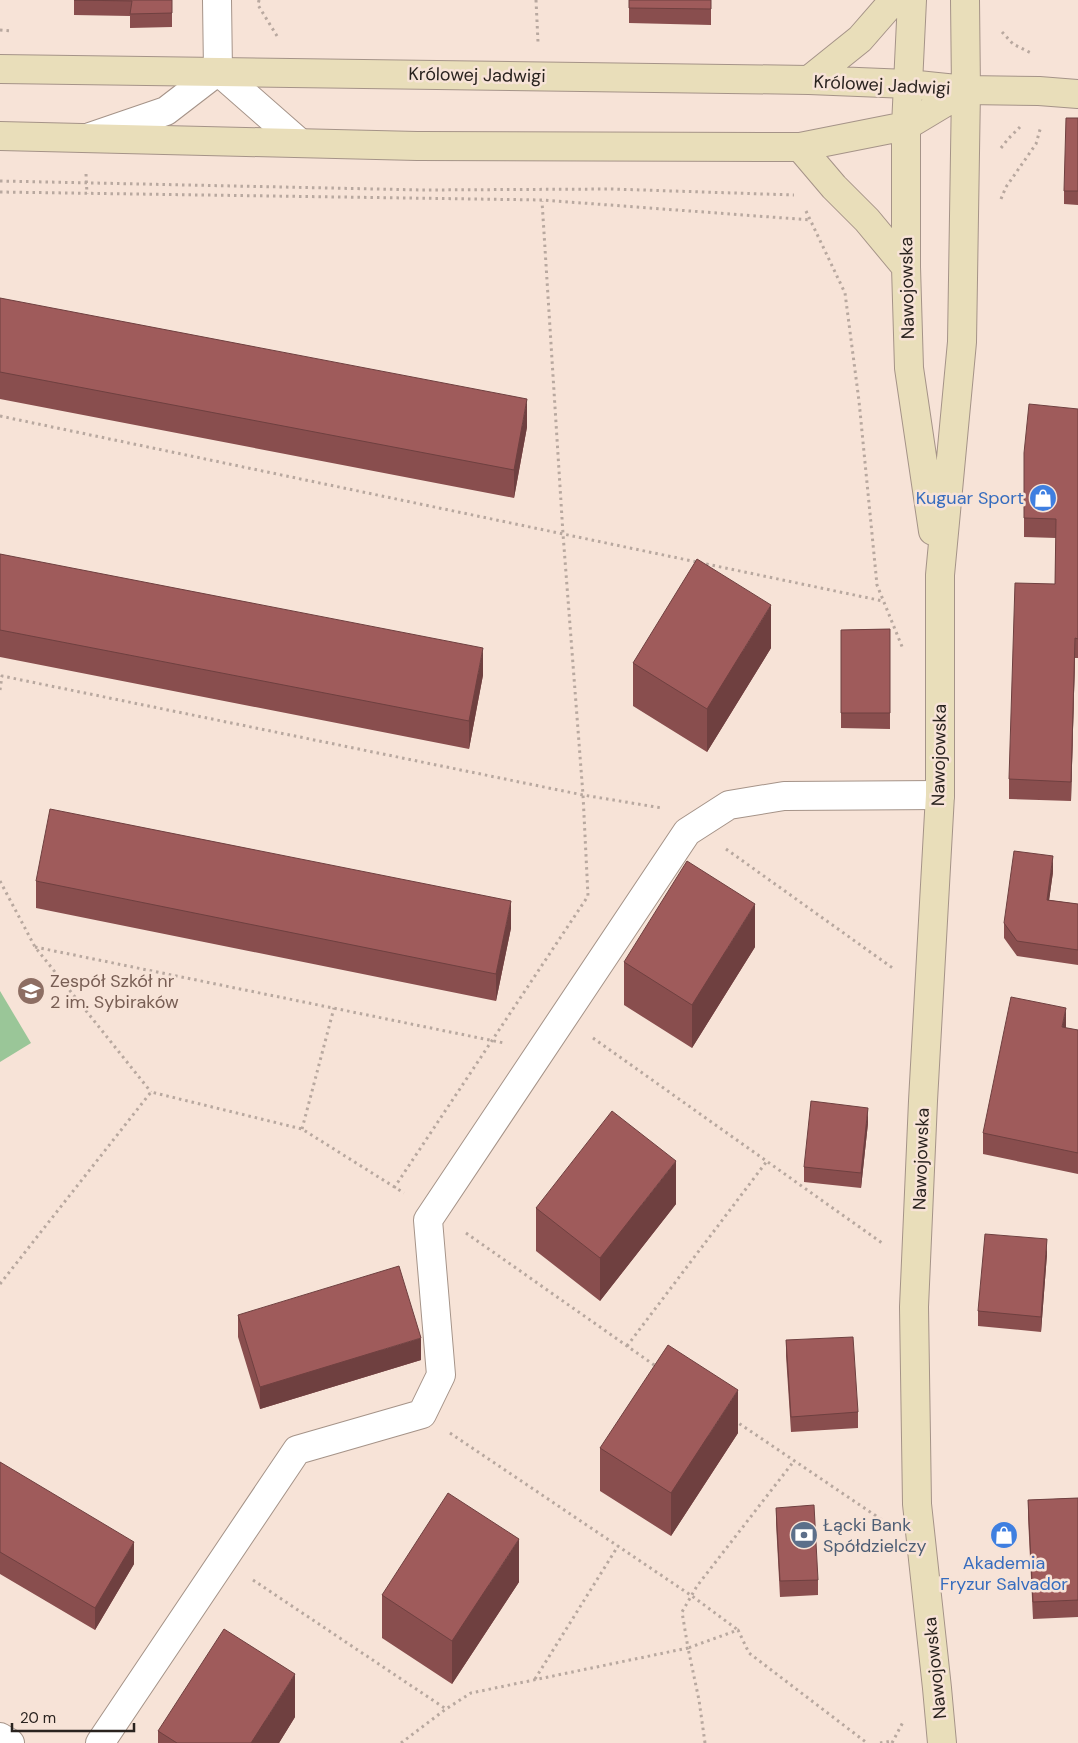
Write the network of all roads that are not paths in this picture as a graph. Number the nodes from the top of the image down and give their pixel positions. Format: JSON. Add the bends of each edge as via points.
{"nodes":[{"id":1,"x":217,"y":0,"type":"edge"},
{"id":2,"x":894,"y":0,"type":"edge"},
{"id":3,"x":912,"y":0,"type":"edge"},
{"id":4,"x":965,"y":0,"type":"edge"},
{"id":5,"x":0,"y":69,"type":"edge"},
{"id":6,"x":218,"y":71,"type":"junction"},
{"id":7,"x":809,"y":80,"type":"junction"},
{"id":8,"x":908,"y":84,"type":"junction"},
{"id":9,"x":966,"y":90,"type":"junction"},
{"id":10,"x":1078,"y":94,"type":"edge"},
{"id":11,"x":906,"y":126,"type":"junction"},
{"id":12,"x":0,"y":136,"type":"edge"},
{"id":13,"x":86,"y":138,"type":"junction"},
{"id":14,"x":300,"y":143,"type":"junction"},
{"id":15,"x":800,"y":147,"type":"junction"},
{"id":16,"x":906,"y":267,"type":"junction"},
{"id":17,"x":940,"y":575,"type":"junction"},
{"id":18,"x":940,"y":795,"type":"junction"},
{"id":19,"x":0,"y":1737,"type":"edge"},
{"id":20,"x":10,"y":1743,"type":"edge"},
{"id":21,"x":100,"y":1743,"type":"edge"},
{"id":22,"x":942,"y":1743,"type":"edge"}],
"edges":[{"from":1,"to":6,"type":"street"},
{"from":2,"to":7,"type":"street","via":[[860,39]]},
{"from":3,"to":8,"type":"street","name":"Nawojowska"},
{"from":4,"to":9,"type":"street","name":"Nawojowska"},
{"from":5,"to":6,"type":"street","name":"Królowej Jadwigi"},
{"from":6,"to":7,"type":"street","name":"Królowej Jadwigi"},
{"from":6,"to":13,"type":"street","via":[[166,111]]},
{"from":6,"to":14,"type":"street"},
{"from":7,"to":8,"type":"street","name":"Królowej Jadwigi"},
{"from":8,"to":9,"type":"street","name":"Królowej Jadwigi"},
{"from":8,"to":11,"type":"street","name":"Nawojowska"},
{"from":9,"to":10,"type":"street"},
{"from":9,"to":11,"type":"street","name":"Królowej Jadwigi"},
{"from":9,"to":17,"type":"street","name":"Nawojowska","via":[[962,342]]},
{"from":11,"to":15,"type":"street","name":"Królowej Jadwigi"},
{"from":11,"to":16,"type":"street","name":"Nawojowska"},
{"from":12,"to":13,"type":"street","name":"Królowej Jadwigi"},
{"from":13,"to":14,"type":"street","name":"Królowej Jadwigi"},
{"from":14,"to":15,"type":"street","name":"Królowej Jadwigi"},
{"from":15,"to":16,"type":"street"},
{"from":16,"to":17,"type":"street","name":"Nawojowska","via":[[909,368]]},
{"from":17,"to":18,"type":"street","name":"Nawojowska"},
{"from":18,"to":21,"type":"street","via":[[784,796],[729,805],[687,832],[428,1220],[441,1375],[422,1414],[297,1450]]},
{"from":18,"to":22,"type":"street","name":"Nawojowska","via":[[914,1307],[917,1504]]},
{"from":19,"to":20,"type":"street"}]}
